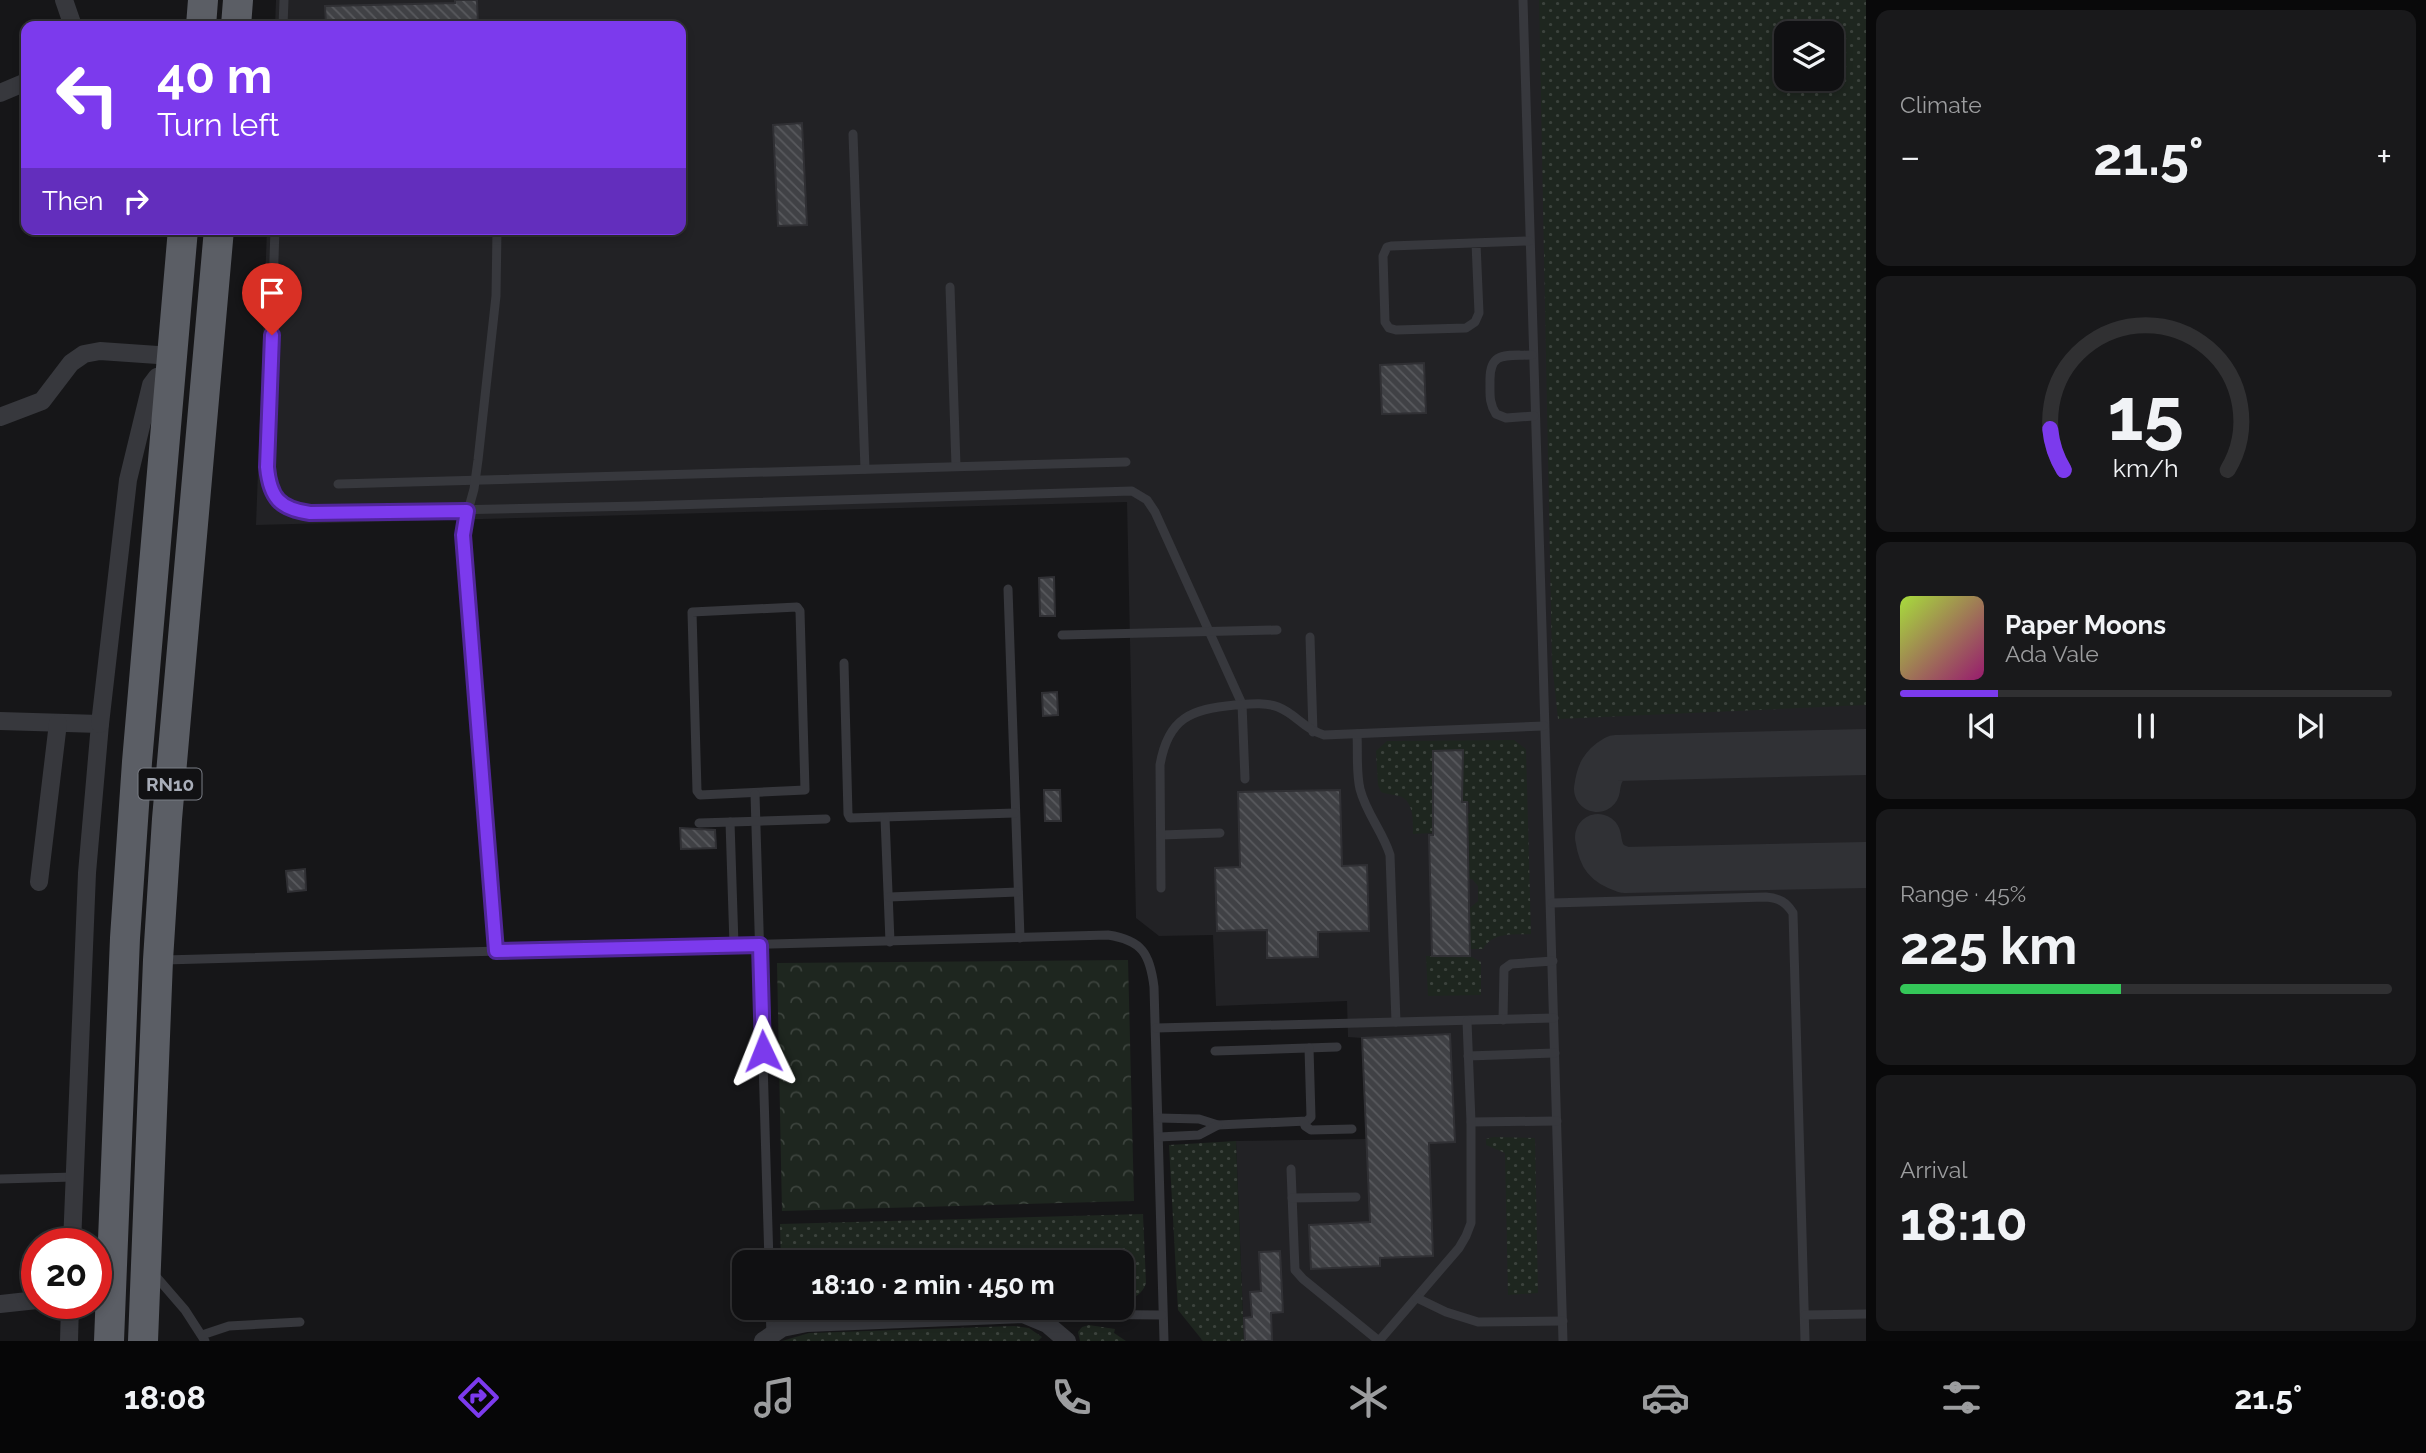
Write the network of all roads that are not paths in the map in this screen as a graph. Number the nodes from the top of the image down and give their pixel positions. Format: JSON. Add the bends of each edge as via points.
{"nodes":[{"id":1,"x":64,"y":0,"type":"edge"},
{"id":2,"x":238,"y":0,"type":"edge"},
{"id":3,"x":284,"y":0,"type":"edge"},
{"id":4,"x":1523,"y":0,"type":"edge"},
{"id":5,"x":71,"y":21,"type":"edge"},
{"id":6,"x":236,"y":21,"type":"edge"},
{"id":7,"x":283,"y":21,"type":"edge"},
{"id":8,"x":21,"y":84,"type":"edge"},
{"id":9,"x":0,"y":93,"type":"edge"},
{"id":10,"x":853,"y":134,"type":"dead end"},
{"id":11,"x":183,"y":235,"type":"edge"},
{"id":12,"x":218,"y":235,"type":"edge"},
{"id":13,"x":275,"y":235,"type":"edge"},
{"id":14,"x":497,"y":235,"type":"edge"},
{"id":15,"x":1529,"y":241,"type":"junction"},
{"id":16,"x":1476,"y":243,"type":"junction"},
{"id":17,"x":950,"y":287,"type":"dead end"},
{"id":18,"x":1532,"y":355,"type":"junction"},
{"id":19,"x":172,"y":364,"type":"junction"},
{"id":20,"x":1534,"y":416,"type":"junction"},
{"id":21,"x":0,"y":417,"type":"edge"},
{"id":22,"x":1126,"y":462,"type":"dead end"},
{"id":23,"x":956,"y":466,"type":"junction"},
{"id":24,"x":865,"y":468,"type":"junction"},
{"id":25,"x":475,"y":479,"type":"junction"},
{"id":26,"x":338,"y":484,"type":"dead end"},
{"id":27,"x":467,"y":511,"type":"junction"},
{"id":28,"x":1008,"y":589,"type":"dead end"},
{"id":29,"x":1277,"y":630,"type":"dead end"},
{"id":30,"x":1209,"y":632,"type":"junction"},
{"id":31,"x":1062,"y":635,"type":"dead end"},
{"id":32,"x":1310,"y":637,"type":"dead end"},
{"id":33,"x":844,"y":663,"type":"dead end"},
{"id":34,"x":1242,"y":704,"type":"junction"},
{"id":35,"x":0,"y":721,"type":"edge"},
{"id":36,"x":58,"y":723,"type":"junction"},
{"id":37,"x":100,"y":724,"type":"junction"},
{"id":38,"x":1544,"y":726,"type":"junction"},
{"id":39,"x":1313,"y":732,"type":"junction"},
{"id":40,"x":1357,"y":734,"type":"junction"},
{"id":41,"x":1245,"y":779,"type":"dead end"},
{"id":42,"x":755,"y":794,"type":"junction"},
{"id":43,"x":1015,"y":813,"type":"junction"},
{"id":44,"x":826,"y":818,"type":"dead end"},
{"id":45,"x":885,"y":818,"type":"junction"},
{"id":46,"x":755,"y":821,"type":"junction"},
{"id":47,"x":730,"y":822,"type":"junction"},
{"id":48,"x":699,"y":823,"type":"dead end"},
{"id":49,"x":1220,"y":833,"type":"dead end"},
{"id":50,"x":1161,"y":835,"type":"junction"},
{"id":51,"x":39,"y":882,"type":"dead end"},
{"id":52,"x":1161,"y":888,"type":"dead end"},
{"id":53,"x":1018,"y":892,"type":"junction"},
{"id":54,"x":889,"y":897,"type":"junction"},
{"id":55,"x":1552,"y":903,"type":"junction"},
{"id":56,"x":1020,"y":937,"type":"junction"},
{"id":57,"x":890,"y":942,"type":"junction"},
{"id":58,"x":734,"y":945,"type":"junction"},
{"id":59,"x":760,"y":945,"type":"junction"},
{"id":60,"x":496,"y":951,"type":"junction"},
{"id":61,"x":158,"y":960,"type":"junction"},
{"id":62,"x":1553,"y":961,"type":"junction"},
{"id":63,"x":1555,"y":1018,"type":"junction"},
{"id":64,"x":1503,"y":1020,"type":"junction"},
{"id":65,"x":1467,"y":1021,"type":"junction"},
{"id":66,"x":1396,"y":1022,"type":"junction"},
{"id":67,"x":1156,"y":1028,"type":"junction"},
{"id":68,"x":1337,"y":1047,"type":"dead end"},
{"id":69,"x":1309,"y":1048,"type":"junction"},
{"id":70,"x":1215,"y":1051,"type":"dead end"},
{"id":71,"x":1555,"y":1053,"type":"junction"},
{"id":72,"x":1468,"y":1056,"type":"junction"},
{"id":73,"x":1159,"y":1118,"type":"junction"},
{"id":74,"x":1557,"y":1121,"type":"junction"},
{"id":75,"x":1304,"y":1122,"type":"junction"},
{"id":76,"x":1471,"y":1122,"type":"junction"},
{"id":77,"x":1218,"y":1125,"type":"junction"},
{"id":78,"x":1352,"y":1129,"type":"dead end"},
{"id":79,"x":1159,"y":1137,"type":"junction"},
{"id":80,"x":1291,"y":1169,"type":"dead end"},
{"id":81,"x":74,"y":1177,"type":"junction"},
{"id":82,"x":0,"y":1179,"type":"edge"},
{"id":83,"x":1356,"y":1197,"type":"dead end"},
{"id":84,"x":1292,"y":1198,"type":"junction"},
{"id":85,"x":72,"y":1228,"type":"edge"},
{"id":86,"x":769,"y":1250,"type":"edge"},
{"id":87,"x":146,"y":1265,"type":"junction"},
{"id":88,"x":1417,"y":1298,"type":"junction"},
{"id":89,"x":21,"y":1302,"type":"edge"},
{"id":90,"x":0,"y":1304,"type":"edge"},
{"id":91,"x":1866,"y":1314,"type":"edge"},
{"id":92,"x":1134,"y":1315,"type":"edge"},
{"id":93,"x":1162,"y":1315,"type":"junction"},
{"id":94,"x":1805,"y":1315,"type":"junction"},
{"id":95,"x":70,"y":1319,"type":"edge"},
{"id":96,"x":769,"y":1320,"type":"edge"},
{"id":97,"x":879,"y":1320,"type":"edge"},
{"id":98,"x":1037,"y":1320,"type":"edge"},
{"id":99,"x":1563,"y":1321,"type":"junction"},
{"id":100,"x":300,"y":1322,"type":"dead end"},
{"id":101,"x":203,"y":1338,"type":"edge"},
{"id":102,"x":767,"y":1338,"type":"edge"},
{"id":103,"x":69,"y":1341,"type":"edge"},
{"id":104,"x":109,"y":1341,"type":"edge"},
{"id":105,"x":144,"y":1341,"type":"edge"},
{"id":106,"x":1067,"y":1341,"type":"edge"},
{"id":107,"x":1164,"y":1341,"type":"edge"},
{"id":108,"x":1563,"y":1341,"type":"edge"},
{"id":109,"x":1805,"y":1341,"type":"edge"}],
"edges":[{"from":1,"to":5,"type":"street"},
{"from":2,"to":6,"type":"highway"},
{"from":3,"to":7,"type":"lane"},
{"from":4,"to":15,"type":"lane"},
{"from":8,"to":9,"type":"street"},
{"from":10,"to":24,"type":"lane"},
{"from":11,"to":19,"type":"highway","number":"RN10"},
{"from":12,"to":61,"type":"highway","number":"RN10","via":[[177,689]]},
{"from":13,"to":27,"type":"lane","via":[[267,467],[268,486],[278,501],[293,511],[310,513]]},
{"from":14,"to":25,"type":"lane","via":[[495,296]]},
{"from":15,"to":16,"type":"lane"},
{"from":15,"to":18,"type":"lane"},
{"from":16,"to":16,"type":"lane","via":[[1479,313],[1475,322],[1466,328],[1389,328],[1383,256],[1387,247]]},
{"from":17,"to":23,"type":"lane"},
{"from":18,"to":20,"type":"lane"},
{"from":18,"to":20,"type":"lane","via":[[1494,359],[1489,367],[1490,405],[1506,418]]},
{"from":19,"to":21,"type":"street","via":[[100,351],[84,354],[71,363],[42,401]]},
{"from":19,"to":37,"type":"street","via":[[151,385],[132,457]]},
{"from":19,"to":104,"type":"highway","number":"RN10","via":[[125,938]]},
{"from":20,"to":38,"type":"lane"},
{"from":22,"to":23,"type":"lane"},
{"from":23,"to":24,"type":"lane"},
{"from":24,"to":25,"type":"lane"},
{"from":25,"to":26,"type":"lane"},
{"from":25,"to":27,"type":"lane"},
{"from":27,"to":30,"type":"lane","via":[[1132,491],[1155,512]]},
{"from":27,"to":60,"type":"lane","via":[[463,535]]},
{"from":28,"to":43,"type":"lane"},
{"from":29,"to":30,"type":"lane"},
{"from":30,"to":31,"type":"lane"},
{"from":30,"to":34,"type":"lane"},
{"from":32,"to":39,"type":"lane"},
{"from":33,"to":45,"type":"lane","via":[[849,816]]},
{"from":34,"to":39,"type":"lane","via":[[1279,707]]},
{"from":34,"to":41,"type":"lane"},
{"from":34,"to":50,"type":"lane","via":[[1189,714],[1173,727],[1163,745],[1160,765]]},
{"from":35,"to":36,"type":"street"},
{"from":36,"to":37,"type":"street"},
{"from":36,"to":51,"type":"street"},
{"from":37,"to":81,"type":"street","via":[[87,873]]},
{"from":38,"to":40,"type":"lane"},
{"from":38,"to":55,"type":"lane"},
{"from":39,"to":40,"type":"lane"},
{"from":40,"to":66,"type":"lane","via":[[1361,791],[1390,855]]},
{"from":42,"to":42,"type":"lane","via":[[698,793],[694,611],[799,609],[806,788]]},
{"from":42,"to":46,"type":"lane"},
{"from":43,"to":45,"type":"lane"},
{"from":43,"to":53,"type":"lane"},
{"from":44,"to":46,"type":"lane"},
{"from":45,"to":54,"type":"lane"},
{"from":46,"to":47,"type":"lane"},
{"from":46,"to":59,"type":"lane"},
{"from":47,"to":48,"type":"lane"},
{"from":47,"to":58,"type":"lane"},
{"from":49,"to":50,"type":"lane"},
{"from":50,"to":52,"type":"lane"},
{"from":53,"to":54,"type":"lane"},
{"from":53,"to":56,"type":"lane"},
{"from":54,"to":57,"type":"lane"},
{"from":55,"to":62,"type":"lane"},
{"from":55,"to":94,"type":"lane","via":[[1766,897],[1777,898],[1793,913]]},
{"from":56,"to":57,"type":"lane"},
{"from":56,"to":67,"type":"lane","via":[[1108,935],[1134,943],[1152,969]]},
{"from":57,"to":59,"type":"lane"},
{"from":58,"to":59,"type":"lane"},
{"from":58,"to":60,"type":"lane"},
{"from":59,"to":86,"type":"lane"},
{"from":60,"to":61,"type":"lane"},
{"from":61,"to":87,"type":"highway","number":"RN10"},
{"from":62,"to":63,"type":"lane"},
{"from":62,"to":64,"type":"lane","via":[[1511,964],[1504,969]]},
{"from":63,"to":64,"type":"lane"},
{"from":63,"to":71,"type":"lane"},
{"from":64,"to":65,"type":"lane"},
{"from":65,"to":66,"type":"lane"},
{"from":65,"to":72,"type":"lane"},
{"from":66,"to":67,"type":"lane"},
{"from":67,"to":73,"type":"lane"},
{"from":68,"to":69,"type":"lane"},
{"from":69,"to":70,"type":"lane"},
{"from":69,"to":75,"type":"lane","via":[[1311,1117]]},
{"from":71,"to":72,"type":"lane"},
{"from":71,"to":74,"type":"lane"},
{"from":72,"to":76,"type":"lane"},
{"from":73,"to":77,"type":"lane","via":[[1199,1119]]},
{"from":73,"to":79,"type":"lane"},
{"from":74,"to":76,"type":"lane"},
{"from":74,"to":99,"type":"lane"},
{"from":75,"to":77,"type":"lane"},
{"from":75,"to":78,"type":"lane","via":[[1311,1130]]},
{"from":76,"to":88,"type":"lane","via":[[1471,1223],[1459,1248]]},
{"from":77,"to":79,"type":"lane","via":[[1199,1135]]},
{"from":79,"to":93,"type":"lane"},
{"from":80,"to":84,"type":"lane"},
{"from":81,"to":82,"type":"lane"},
{"from":81,"to":85,"type":"street"},
{"from":83,"to":84,"type":"lane"},
{"from":84,"to":88,"type":"lane","via":[[1294,1263],[1299,1275],[1379,1341]]},
{"from":87,"to":101,"type":"lane"},
{"from":87,"to":105,"type":"highway","number":"RN10"},
{"from":88,"to":99,"type":"lane","via":[[1478,1322]]},
{"from":89,"to":90,"type":"street"},
{"from":91,"to":94,"type":"lane"},
{"from":92,"to":93,"type":"lane"},
{"from":93,"to":107,"type":"lane"},
{"from":94,"to":109,"type":"lane"},
{"from":95,"to":103,"type":"street"},
{"from":96,"to":102,"type":"lane"},
{"from":97,"to":102,"type":"street","via":[[795,1324]]},
{"from":98,"to":106,"type":"street"},
{"from":99,"to":108,"type":"lane"},
{"from":100,"to":101,"type":"lane","via":[[229,1326]]}]}
